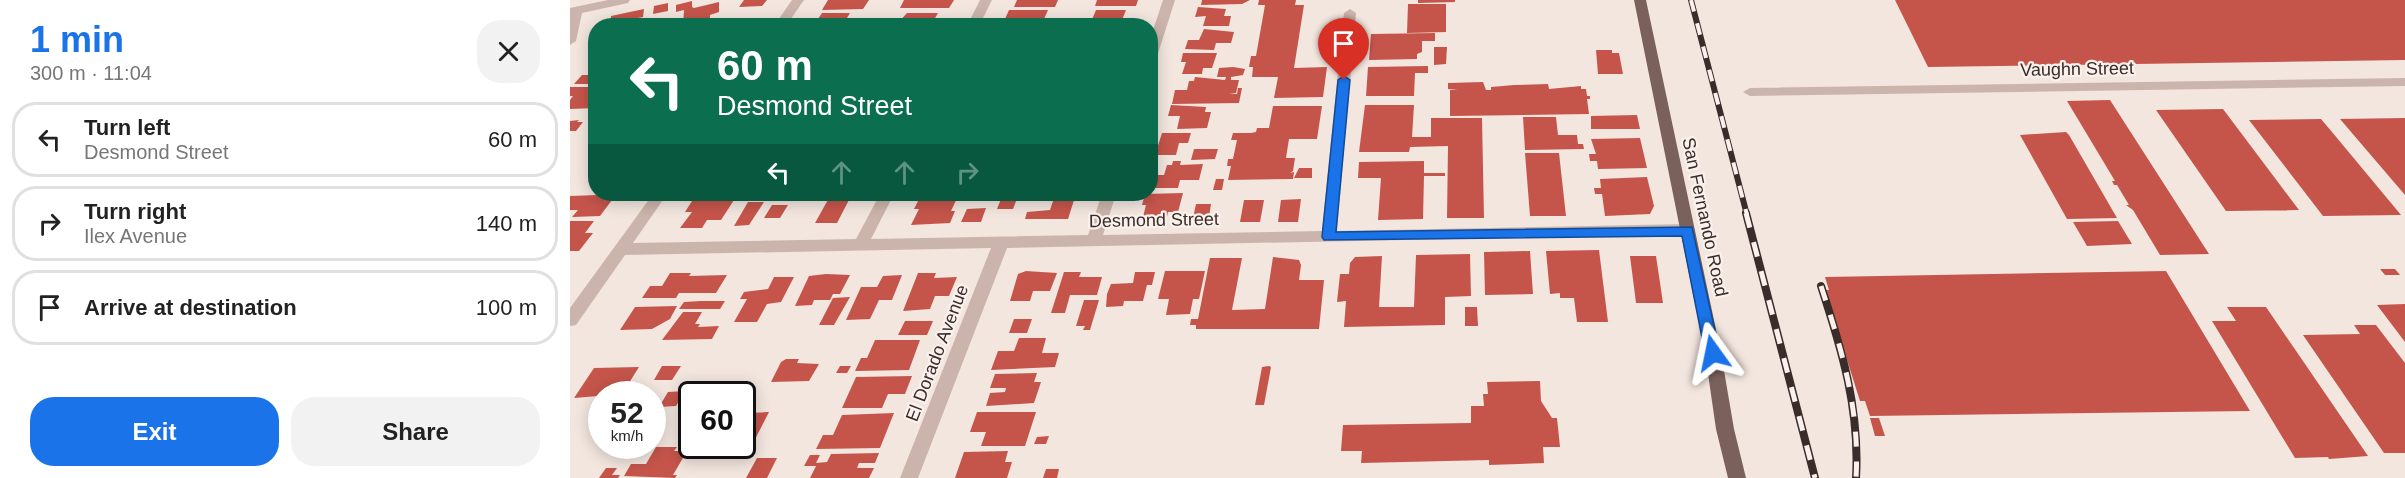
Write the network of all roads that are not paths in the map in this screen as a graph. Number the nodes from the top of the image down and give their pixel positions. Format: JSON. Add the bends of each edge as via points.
{"nodes":[{"id":1,"x":624,"y":0,"type":"edge"},
{"id":2,"x":798,"y":0,"type":"edge"},
{"id":3,"x":986,"y":0,"type":"edge"},
{"id":4,"x":1169,"y":0,"type":"edge"},
{"id":5,"x":1640,"y":0,"type":"edge"},
{"id":6,"x":573,"y":11,"type":"edge"},
{"id":7,"x":1350,"y":13,"type":"dead end"},
{"id":8,"x":786,"y":18,"type":"edge"},
{"id":9,"x":977,"y":18,"type":"edge"},
{"id":10,"x":1158,"y":35,"type":"edge"},
{"id":11,"x":570,"y":41,"type":"edge"},
{"id":12,"x":2405,"y":82,"type":"edge"},
{"id":13,"x":1750,"y":92,"type":"dead end"},
{"id":14,"x":655,"y":201,"type":"edge"},
{"id":15,"x":882,"y":201,"type":"edge"},
{"id":16,"x":1107,"y":201,"type":"edge"},
{"id":17,"x":1688,"y":230,"type":"junction"},
{"id":18,"x":1329,"y":237,"type":"junction"},
{"id":19,"x":1094,"y":241,"type":"junction"},
{"id":20,"x":1001,"y":243,"type":"junction"},
{"id":21,"x":860,"y":245,"type":"junction"},
{"id":22,"x":620,"y":249,"type":"junction"},
{"id":23,"x":570,"y":320,"type":"edge"},
{"id":24,"x":909,"y":478,"type":"edge"},
{"id":25,"x":1737,"y":478,"type":"edge"}],
"edges":[{"from":1,"to":6,"type":"street"},
{"from":2,"to":8,"type":"street"},
{"from":3,"to":9,"type":"street"},
{"from":4,"to":10,"type":"street"},
{"from":5,"to":17,"type":"main road","name":"San Fernando Road"},
{"from":6,"to":11,"type":"street"},
{"from":7,"to":18,"type":"street"},
{"from":12,"to":13,"type":"street","name":"Vaughn Street"},
{"from":14,"to":22,"type":"street"},
{"from":15,"to":21,"type":"street"},
{"from":16,"to":19,"type":"street"},
{"from":17,"to":18,"type":"street","name":"Desmond Street"},
{"from":17,"to":25,"type":"main road","name":"San Fernando Road"},
{"from":18,"to":19,"type":"street","name":"Desmond Street"},
{"from":19,"to":20,"type":"street","name":"Desmond Street"},
{"from":20,"to":21,"type":"street","name":"Desmond Street"},
{"from":20,"to":24,"type":"street","name":"El Dorado Avenue"},
{"from":21,"to":22,"type":"street","name":"Desmond Street"},
{"from":22,"to":23,"type":"street"}]}
